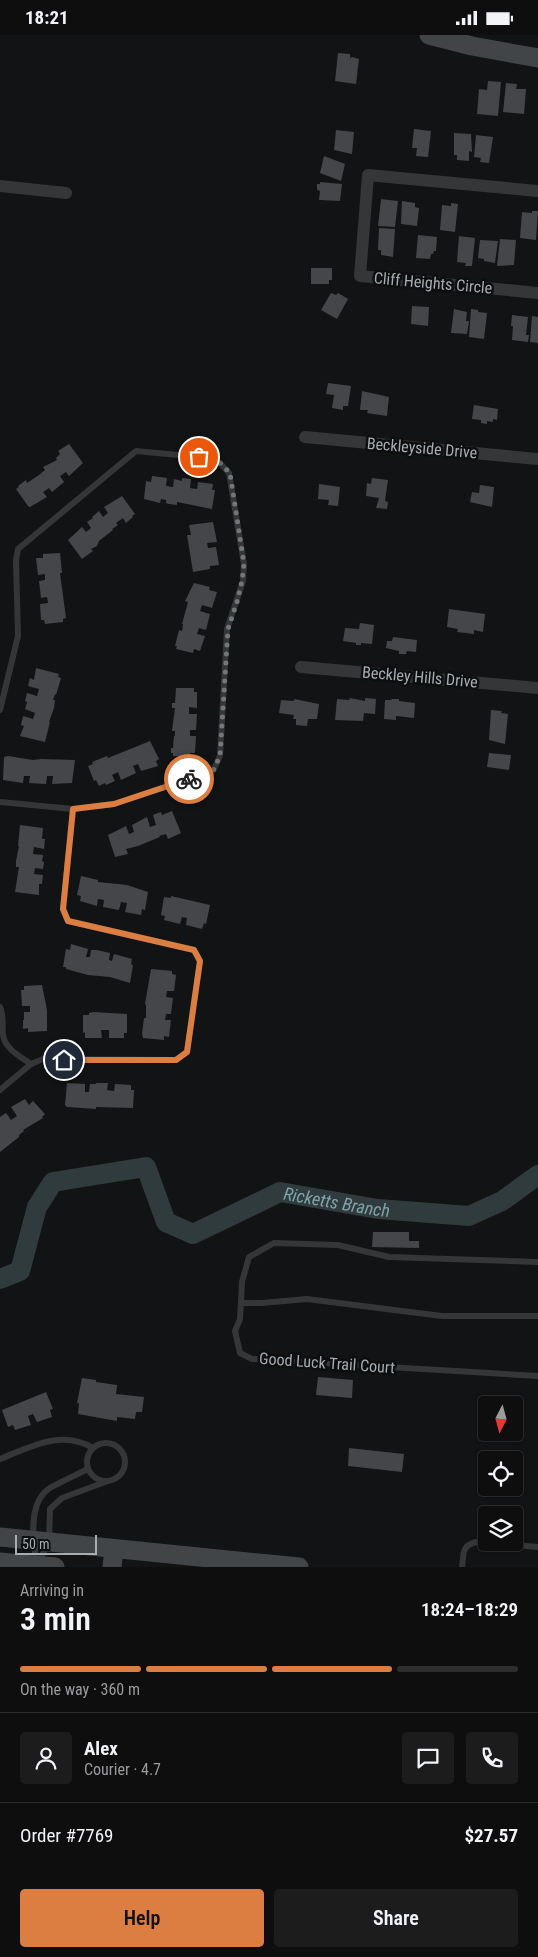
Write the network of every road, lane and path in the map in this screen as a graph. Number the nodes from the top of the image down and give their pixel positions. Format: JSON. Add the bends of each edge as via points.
{"nodes":[{"id":1,"x":429,"y":35,"type":"edge"},
{"id":2,"x":538,"y":58,"type":"edge"},
{"id":3,"x":0,"y":186,"type":"edge"},
{"id":4,"x":538,"y":191,"type":"edge"},
{"id":5,"x":66,"y":193,"type":"dead end"},
{"id":6,"x":538,"y":293,"type":"edge"},
{"id":7,"x":305,"y":437,"type":"dead end"},
{"id":8,"x":538,"y":459,"type":"edge"},
{"id":9,"x":301,"y":667,"type":"dead end"},
{"id":10,"x":538,"y":688,"type":"edge"},
{"id":11,"x":0,"y":710,"type":"edge"},
{"id":12,"x":0,"y":802,"type":"edge"},
{"id":13,"x":73,"y":809,"type":"junction"},
{"id":14,"x":0,"y":1007,"type":"edge"},
{"id":15,"x":31,"y":1064,"type":"junction"},
{"id":16,"x":0,"y":1090,"type":"edge"},
{"id":17,"x":538,"y":1262,"type":"edge"},
{"id":18,"x":241,"y":1303,"type":"junction"},
{"id":19,"x":538,"y":1316,"type":"edge"},
{"id":20,"x":538,"y":1376,"type":"edge"},
{"id":21,"x":93,"y":1448,"type":"junction"},
{"id":22,"x":0,"y":1459,"type":"edge"},
{"id":23,"x":88,"y":1469,"type":"junction"},
{"id":24,"x":108,"y":1481,"type":"junction"},
{"id":25,"x":0,"y":1537,"type":"edge"},
{"id":26,"x":41,"y":1541,"type":"junction"},
{"id":27,"x":538,"y":1547,"type":"edge"},
{"id":28,"x":113,"y":1558,"type":"edge"},
{"id":29,"x":0,"y":1562,"type":"edge"},
{"id":30,"x":43,"y":1566,"type":"edge"},
{"id":31,"x":299,"y":1567,"type":"edge"},
{"id":32,"x":462,"y":1567,"type":"edge"}],
"edges":[{"from":1,"to":2,"type":"main road"},
{"from":3,"to":5,"type":"street"},
{"from":4,"to":6,"type":"street","name":"Cliff Heights Circle","via":[[368,175],[360,277]]},
{"from":7,"to":8,"type":"street","name":"Beckleyside Drive"},
{"from":9,"to":10,"type":"street","name":"Beckley Hills Drive"},
{"from":11,"to":13,"type":"lane","via":[[18,636],[18,549],[136,451],[199,457],[220,463],[230,473],[244,564],[228,629],[220,756],[213,771],[114,804]]},
{"from":12,"to":13,"type":"lane"},
{"from":13,"to":15,"type":"lane","via":[[63,909],[65,916],[68,921],[194,950],[200,961],[187,1052],[176,1060],[43,1059]]},
{"from":14,"to":15,"type":"lane","via":[[3,1038],[15,1053]]},
{"from":15,"to":16,"type":"lane"},
{"from":17,"to":18,"type":"lane","name":"Good Luck Trail Court","via":[[389,1257],[338,1245],[274,1243],[249,1257],[242,1282]]},
{"from":18,"to":19,"type":"lane","via":[[307,1299],[442,1315]]},
{"from":18,"to":20,"type":"lane","name":"Good Luck Trail Court","via":[[235,1331],[240,1353],[252,1359]]},
{"from":21,"to":22,"type":"lane","via":[[62,1439],[45,1441]]},
{"from":21,"to":23,"type":"lane","via":[[87,1460]]},
{"from":21,"to":24,"type":"lane","via":[[111,1444],[124,1457],[125,1464],[119,1475]]},
{"from":23,"to":24,"type":"lane","via":[[96,1478]]},
{"from":23,"to":26,"type":"lane","via":[[48,1489],[38,1501]]},
{"from":24,"to":26,"type":"lane","via":[[56,1502],[50,1509]]},
{"from":25,"to":26,"type":"main road"},
{"from":26,"to":28,"type":"main road"},
{"from":26,"to":30,"type":"lane"},
{"from":26,"to":30,"type":"lane"},
{"from":27,"to":32,"type":"lane","via":[[468,1544]]},
{"from":28,"to":31,"type":"main road"},
{"from":29,"to":30,"type":"main road"}]}
